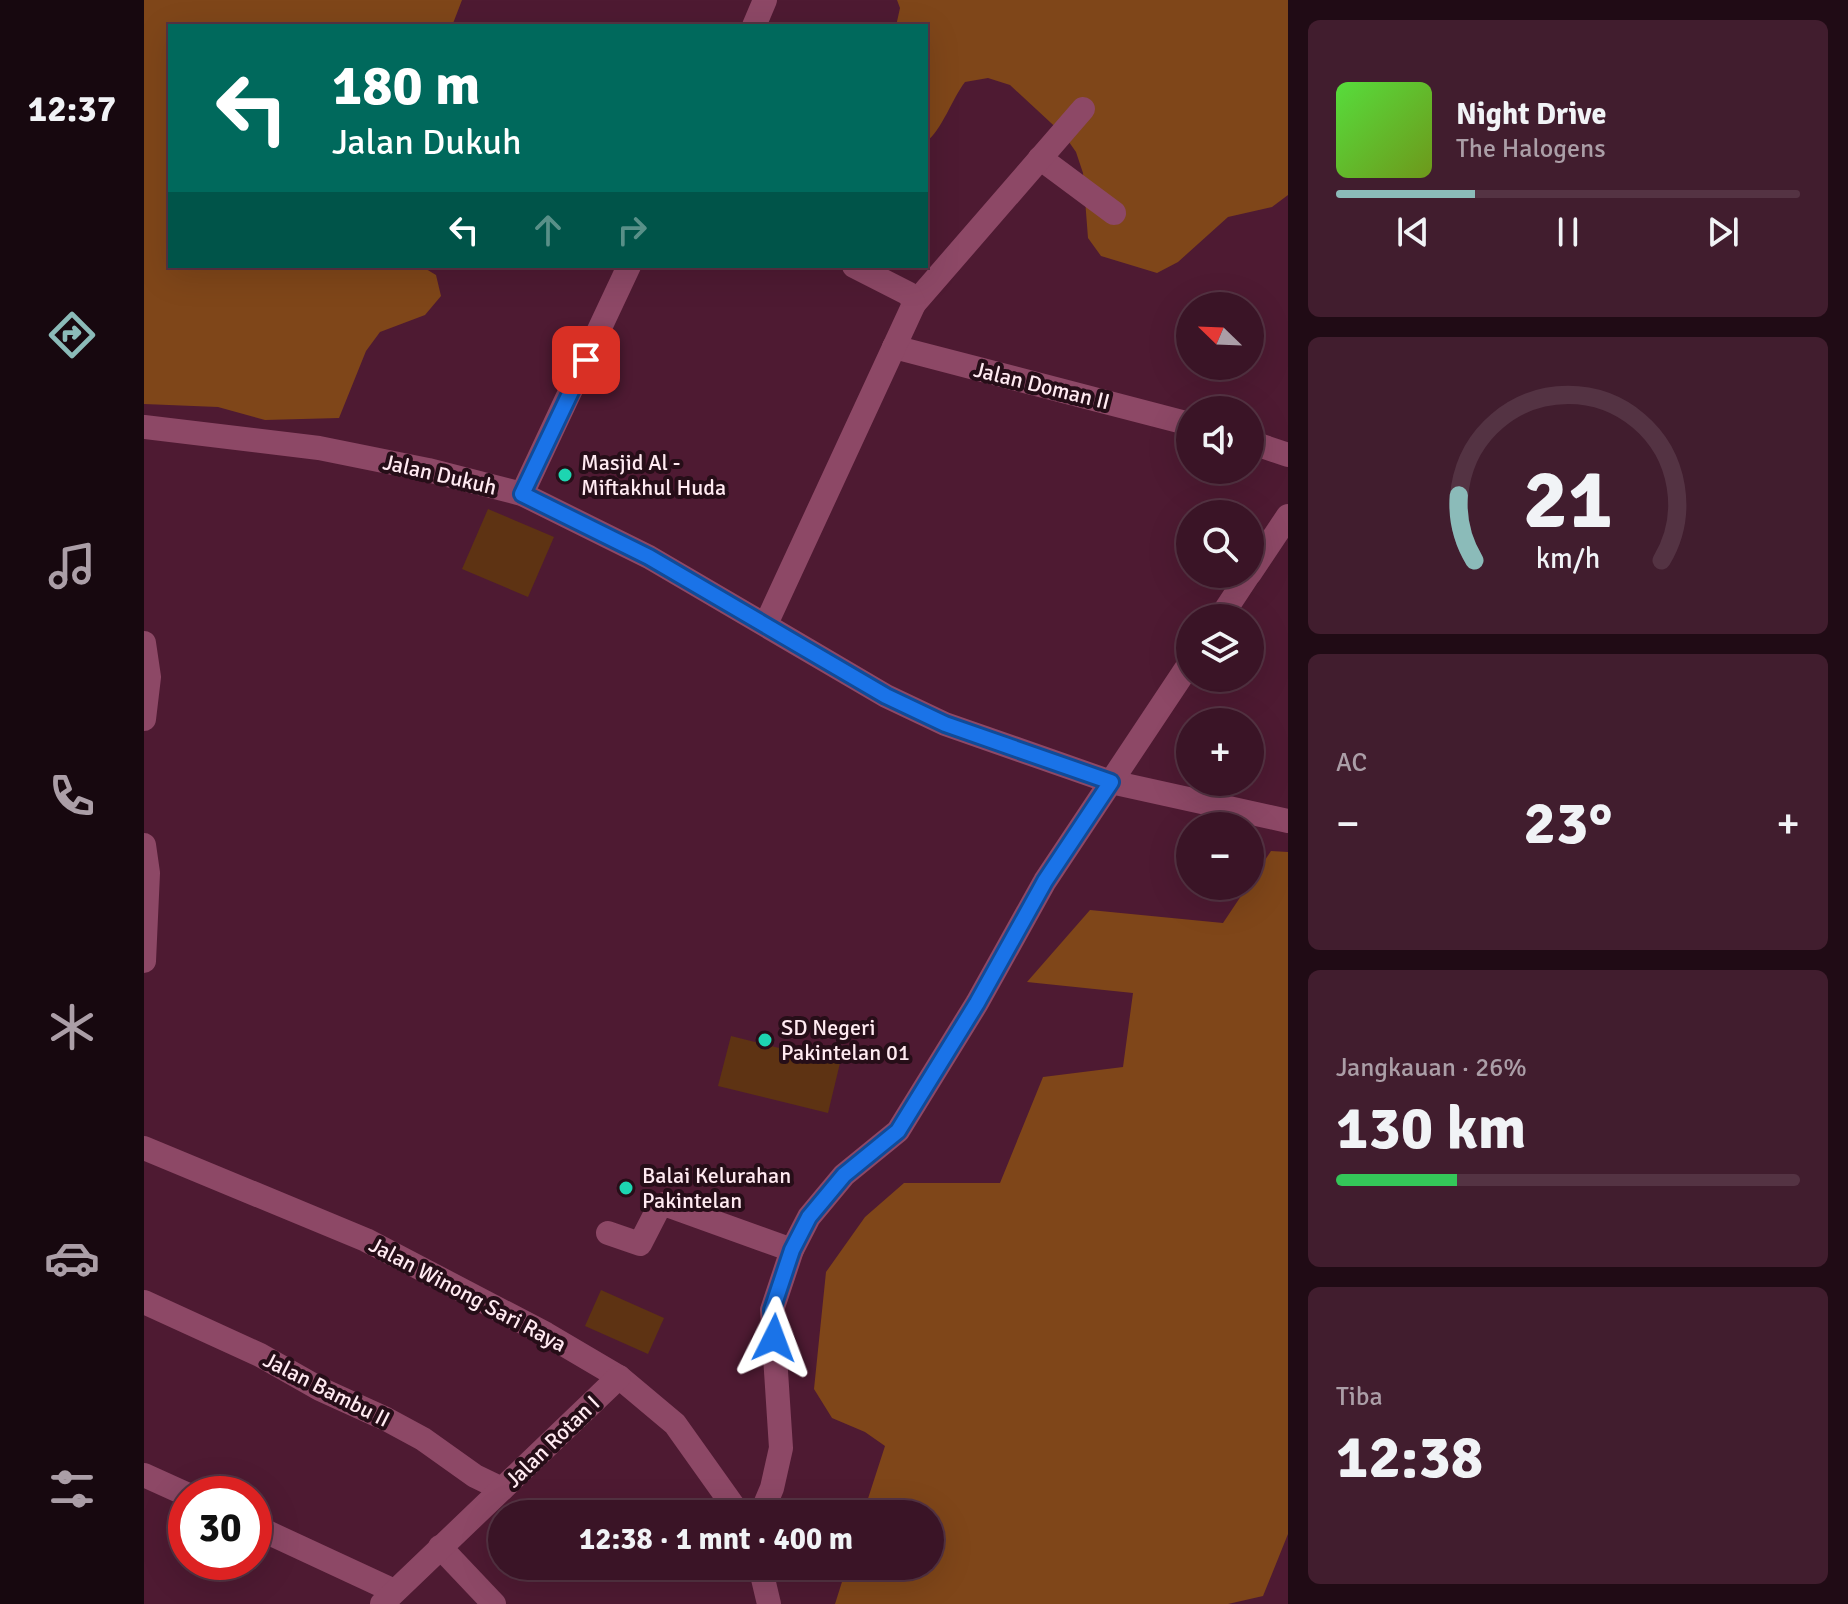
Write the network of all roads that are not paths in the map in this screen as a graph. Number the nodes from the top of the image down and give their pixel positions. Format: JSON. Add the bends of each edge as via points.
{"nodes":[{"id":1,"x":765,"y":0,"type":"edge"},
{"id":2,"x":755,"y":24,"type":"edge"},
{"id":3,"x":1083,"y":109,"type":"dead end"},
{"id":4,"x":1040,"y":158,"type":"junction"},
{"id":5,"x":1114,"y":213,"type":"dead end"},
{"id":6,"x":628,"y":268,"type":"edge"},
{"id":7,"x":858,"y":268,"type":"edge"},
{"id":8,"x":914,"y":304,"type":"junction"},
{"id":9,"x":894,"y":347,"type":"junction"},
{"id":10,"x":1176,"y":420,"type":"edge"},
{"id":11,"x":144,"y":427,"type":"edge"},
{"id":12,"x":1264,"y":447,"type":"edge"},
{"id":13,"x":1288,"y":455,"type":"edge"},
{"id":14,"x":522,"y":494,"type":"junction"},
{"id":15,"x":1288,"y":516,"type":"edge"},
{"id":16,"x":1264,"y":553,"type":"edge"},
{"id":17,"x":766,"y":624,"type":"junction"},
{"id":18,"x":144,"y":643,"type":"edge"},
{"id":19,"x":1176,"y":684,"type":"edge"},
{"id":20,"x":144,"y":719,"type":"edge"},
{"id":21,"x":1111,"y":782,"type":"junction"},
{"id":22,"x":1288,"y":821,"type":"edge"},
{"id":23,"x":144,"y":845,"type":"edge"},
{"id":24,"x":144,"y":961,"type":"edge"},
{"id":25,"x":144,"y":1148,"type":"edge"},
{"id":26,"x":608,"y":1233,"type":"dead end"},
{"id":27,"x":792,"y":1250,"type":"junction"},
{"id":28,"x":144,"y":1302,"type":"edge"},
{"id":29,"x":619,"y":1377,"type":"junction"},
{"id":30,"x":144,"y":1475,"type":"edge"},
{"id":31,"x":168,"y":1486,"type":"edge"},
{"id":32,"x":502,"y":1489,"type":"junction"},
{"id":33,"x":729,"y":1500,"type":"edge"},
{"id":34,"x":767,"y":1500,"type":"edge"},
{"id":35,"x":272,"y":1536,"type":"edge"},
{"id":36,"x":440,"y":1547,"type":"junction"},
{"id":37,"x":763,"y":1580,"type":"edge"},
{"id":38,"x":390,"y":1599,"type":"edge"},
{"id":39,"x":494,"y":1604,"type":"edge"},
{"id":40,"x":769,"y":1604,"type":"edge"}],
"edges":[{"from":1,"to":2,"type":"street"},
{"from":3,"to":4,"type":"street"},
{"from":4,"to":5,"type":"street"},
{"from":4,"to":8,"type":"street"},
{"from":6,"to":14,"type":"street"},
{"from":7,"to":8,"type":"street","via":[[909,294]]},
{"from":8,"to":9,"type":"street"},
{"from":9,"to":10,"type":"street","name":"Jalan Doman II"},
{"from":9,"to":17,"type":"street"},
{"from":11,"to":14,"type":"street","name":"Jalan Dukuh","via":[[319,448]]},
{"from":12,"to":13,"type":"street"},
{"from":14,"to":17,"type":"street","name":"Jalan Dukuh","via":[[649,557]]},
{"from":15,"to":16,"type":"street"},
{"from":17,"to":21,"type":"street","name":"Jalan Dukuh","via":[[886,696],[945,724]]},
{"from":18,"to":20,"type":"street","via":[[149,677]]},
{"from":19,"to":21,"type":"street"},
{"from":21,"to":22,"type":"street","name":"Jalan Dukuh"},
{"from":21,"to":27,"type":"street","via":[[1045,881],[898,1131],[844,1175],[809,1217]]},
{"from":23,"to":24,"type":"street"},
{"from":25,"to":29,"type":"street","name":"Jalan Winong Sari Raya","via":[[366,1240]]},
{"from":26,"to":27,"type":"street","via":[[640,1244],[664,1204]]},
{"from":27,"to":34,"type":"street","via":[[772,1310],[781,1448]]},
{"from":28,"to":32,"type":"street","name":"Jalan Bambu II","via":[[386,1419]]},
{"from":29,"to":32,"type":"street","name":"Jalan Rotan I"},
{"from":29,"to":33,"type":"street","name":"Jalan Winong Sari Raya","via":[[675,1424]]},
{"from":30,"to":31,"type":"street"},
{"from":32,"to":36,"type":"street","name":"Jalan Rotan I"},
{"from":35,"to":38,"type":"street"},
{"from":36,"to":38,"type":"street","name":"Jalan Rotan I"},
{"from":36,"to":39,"type":"street"},
{"from":37,"to":40,"type":"street"}]}
